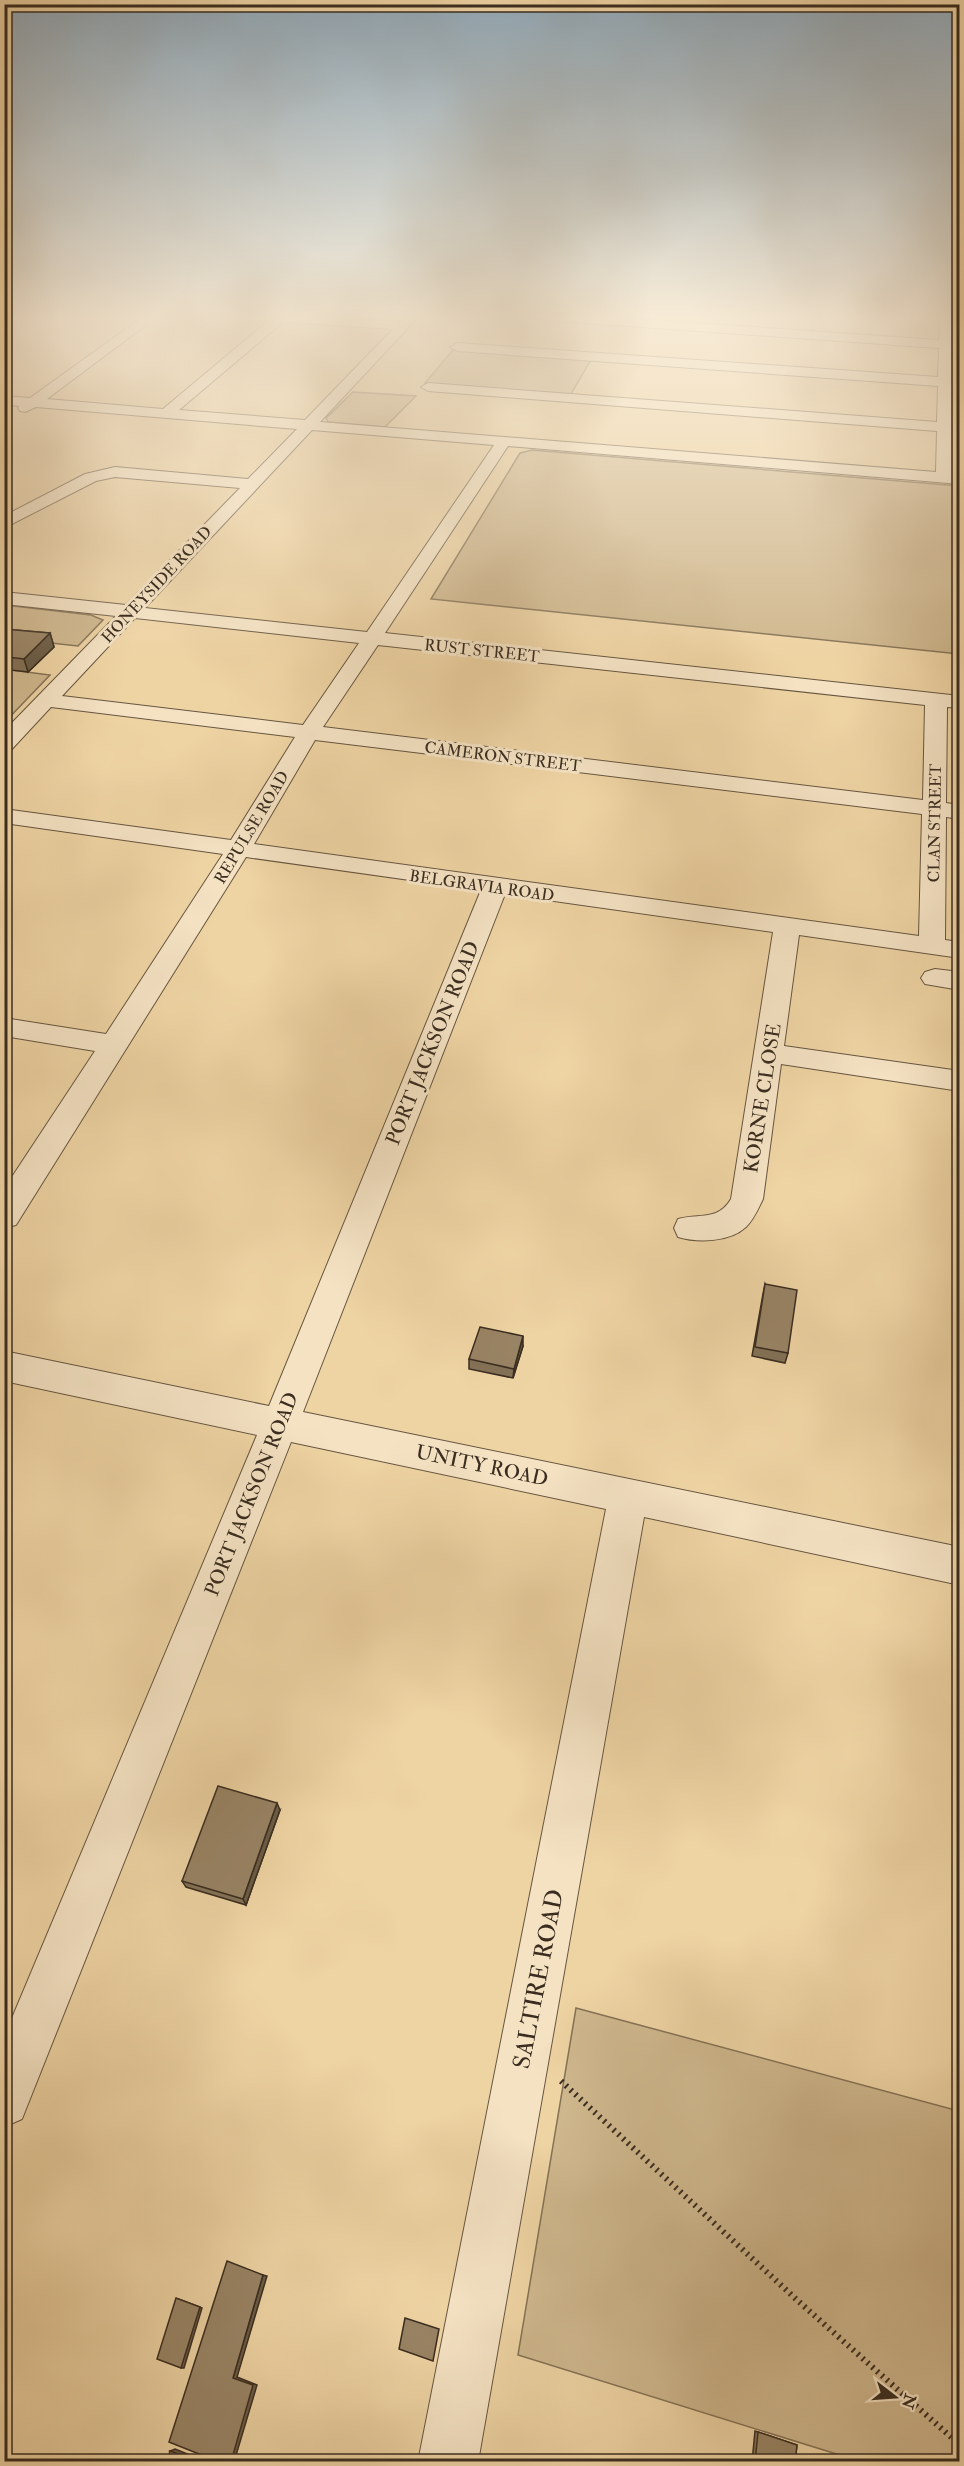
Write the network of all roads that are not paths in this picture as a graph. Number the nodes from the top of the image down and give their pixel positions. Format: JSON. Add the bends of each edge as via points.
{"nodes":[{"id":1,"x":303,"y":431,"type":"edge"},
{"id":2,"x":383,"y":431,"type":"edge"},
{"id":3,"x":945,"y":431,"type":"edge"},
{"id":4,"x":652,"y":438,"type":"dead end"},
{"id":5,"x":504,"y":441,"type":"junction"},
{"id":6,"x":645,"y":453,"type":"junction"},
{"id":7,"x":952,"y":479,"type":"edge"},
{"id":8,"x":252,"y":484,"type":"junction"},
{"id":9,"x":4,"y":523,"type":"edge"},
{"id":10,"x":4,"y":598,"type":"edge"},
{"id":11,"x":130,"y":612,"type":"junction"},
{"id":12,"x":373,"y":638,"type":"junction"},
{"id":13,"x":936,"y":699,"type":"junction"},
{"id":14,"x":46,"y":700,"type":"junction"},
{"id":15,"x":960,"y":702,"type":"edge"},
{"id":16,"x":309,"y":732,"type":"junction"},
{"id":17,"x":7,"y":739,"type":"edge"},
{"id":18,"x":934,"y":809,"type":"junction"},
{"id":19,"x":960,"y":812,"type":"edge"},
{"id":20,"x":4,"y":816,"type":"edge"},
{"id":21,"x":237,"y":851,"type":"junction"},
{"id":22,"x":495,"y":887,"type":"junction"},
{"id":23,"x":787,"y":927,"type":"junction"},
{"id":24,"x":932,"y":946,"type":"junction"},
{"id":25,"x":960,"y":950,"type":"edge"},
{"id":26,"x":4,"y":1027,"type":"edge"},
{"id":27,"x":113,"y":1045,"type":"junction"},
{"id":28,"x":769,"y":1053,"type":"junction"},
{"id":29,"x":960,"y":1082,"type":"edge"},
{"id":30,"x":4,"y":1216,"type":"edge"},
{"id":31,"x":690,"y":1228,"type":"dead end"},
{"id":32,"x":4,"y":1366,"type":"edge"},
{"id":33,"x":280,"y":1423,"type":"junction"},
{"id":34,"x":628,"y":1496,"type":"junction"},
{"id":35,"x":960,"y":1566,"type":"edge"},
{"id":36,"x":4,"y":2101,"type":"edge"},
{"id":37,"x":448,"y":2462,"type":"edge"}],
"edges":[{"from":1,"to":8,"type":"street","name":"HONEYSIDE ROAD"},
{"from":2,"to":5,"type":"street"},
{"from":3,"to":7,"type":"street"},
{"from":4,"to":6,"type":"street"},
{"from":5,"to":6,"type":"street"},
{"from":5,"to":12,"type":"street","name":"REPULSE ROAD"},
{"from":6,"to":7,"type":"street"},
{"from":8,"to":9,"type":"street","via":[[102,474]]},
{"from":8,"to":11,"type":"street","name":"HONEYSIDE ROAD"},
{"from":10,"to":11,"type":"street","name":"RUST STREET"},
{"from":11,"to":12,"type":"street","name":"RUST STREET"},
{"from":11,"to":14,"type":"street","name":"HONEYSIDE ROAD"},
{"from":12,"to":13,"type":"street","name":"RUST STREET"},
{"from":12,"to":16,"type":"street","name":"REPULSE ROAD"},
{"from":13,"to":15,"type":"street","name":"RUST STREET"},
{"from":13,"to":18,"type":"street","name":"CLAN STREET"},
{"from":14,"to":16,"type":"street","name":"CAMERON STREET"},
{"from":14,"to":17,"type":"street","name":"HONEYSIDE ROAD"},
{"from":16,"to":18,"type":"street","name":"CAMERON STREET"},
{"from":16,"to":21,"type":"street","name":"REPULSE ROAD"},
{"from":18,"to":19,"type":"street","name":"CAMERON STREET"},
{"from":18,"to":24,"type":"street","name":"CLAN STREET"},
{"from":20,"to":21,"type":"street","name":"BELGRAVIA ROAD"},
{"from":21,"to":22,"type":"street","name":"BELGRAVIA ROAD"},
{"from":21,"to":27,"type":"street","name":"REPULSE ROAD"},
{"from":22,"to":23,"type":"street","name":"BELGRAVIA ROAD"},
{"from":22,"to":33,"type":"street","name":"PORT JACKSON ROAD"},
{"from":23,"to":24,"type":"street","name":"BELGRAVIA ROAD"},
{"from":23,"to":28,"type":"street","name":"KORNE CLOSE"},
{"from":24,"to":25,"type":"street","name":"BELGRAVIA ROAD"},
{"from":26,"to":27,"type":"street"},
{"from":27,"to":30,"type":"street","name":"REPULSE ROAD"},
{"from":28,"to":29,"type":"street"},
{"from":28,"to":31,"type":"street","name":"KORNE CLOSE","via":[[747,1199],[730,1223]]},
{"from":32,"to":33,"type":"street","name":"UNITY ROAD"},
{"from":33,"to":34,"type":"street","name":"UNITY ROAD"},
{"from":33,"to":36,"type":"street","name":"PORT JACKSON ROAD"},
{"from":34,"to":35,"type":"street","name":"UNITY ROAD"},
{"from":34,"to":37,"type":"street","name":"SALTIRE ROAD"}]}
